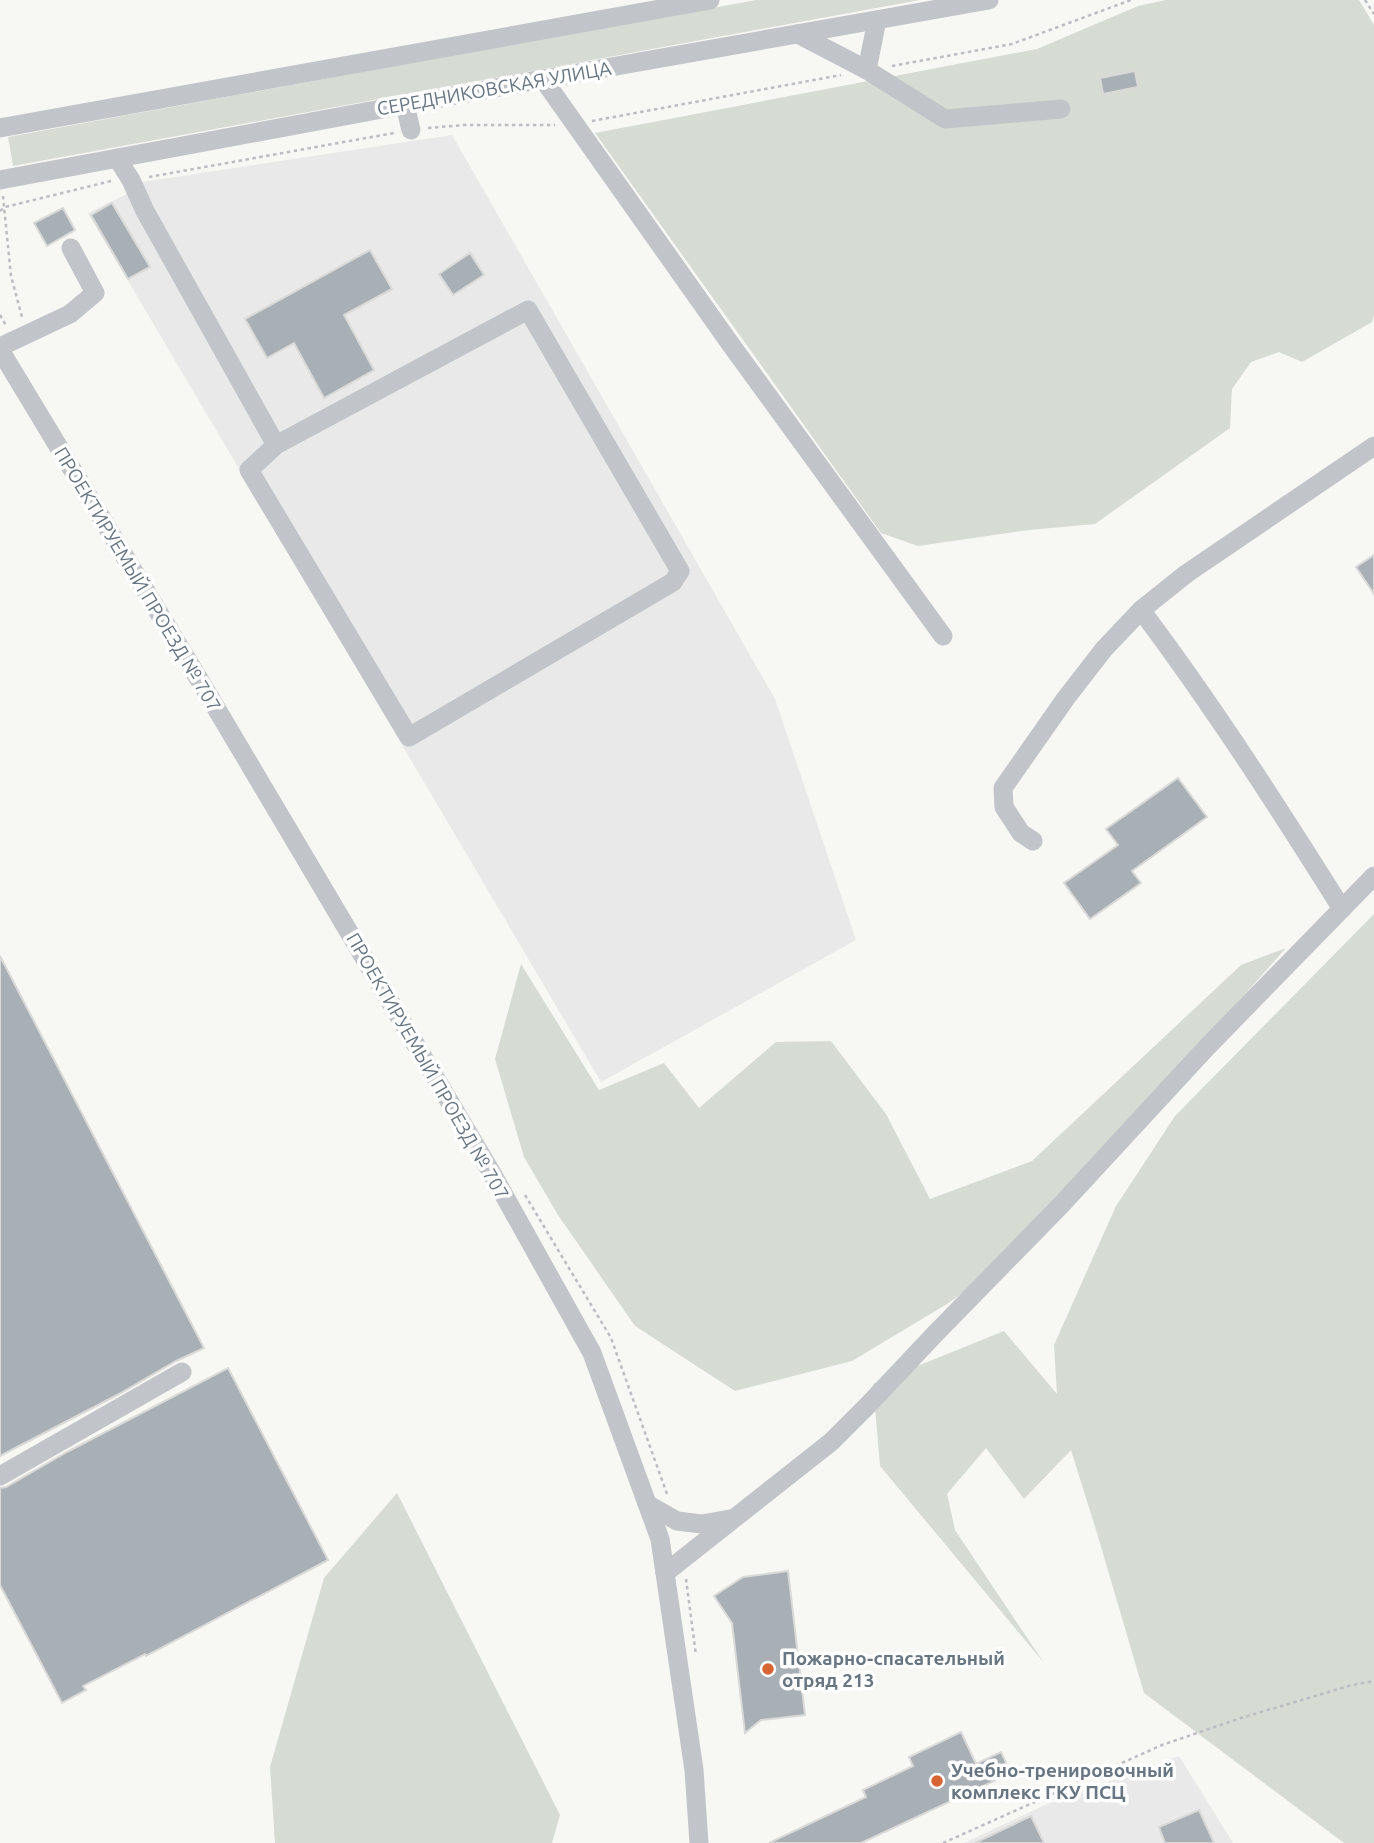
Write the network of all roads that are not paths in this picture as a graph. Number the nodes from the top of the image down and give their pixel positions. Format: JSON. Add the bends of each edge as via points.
{"nodes":[{"id":1,"x":710,"y":0,"type":"edge"},
{"id":2,"x":989,"y":0,"type":"edge"},
{"id":3,"x":877,"y":20,"type":"junction"},
{"id":4,"x":798,"y":34,"type":"junction"},
{"id":5,"x":867,"y":71,"type":"junction"},
{"id":6,"x":543,"y":79,"type":"junction"},
{"id":7,"x":405,"y":105,"type":"junction"},
{"id":8,"x":1061,"y":109,"type":"dead end"},
{"id":9,"x":0,"y":128,"type":"edge"},
{"id":10,"x":411,"y":130,"type":"road end"},
{"id":11,"x":117,"y":158,"type":"junction"},
{"id":12,"x":1,"y":186,"type":"edge"},
{"id":13,"x":71,"y":248,"type":"dead end"},
{"id":14,"x":0,"y":348,"type":"edge"},
{"id":15,"x":276,"y":445,"type":"junction"},
{"id":16,"x":1374,"y":446,"type":"edge"},
{"id":17,"x":1141,"y":610,"type":"junction"},
{"id":18,"x":943,"y":636,"type":"dead end"},
{"id":19,"x":1033,"y":841,"type":"dead end"},
{"id":20,"x":1374,"y":876,"type":"edge"},
{"id":21,"x":1342,"y":909,"type":"junction"},
{"id":22,"x":182,"y":1372,"type":"dead end"},
{"id":23,"x":0,"y":1476,"type":"edge"},
{"id":24,"x":647,"y":1504,"type":"junction"},
{"id":25,"x":734,"y":1518,"type":"junction"},
{"id":26,"x":665,"y":1573,"type":"junction"},
{"id":27,"x":699,"y":1843,"type":"edge"}],
"edges":[{"from":1,"to":9,"type":"street"},
{"from":2,"to":3,"type":"street","name":"СЕРЕДНИКОВСКАЯ УЛИЦА"},
{"from":3,"to":4,"type":"street","name":"СЕРЕДНИКОВСКАЯ УЛИЦА"},
{"from":3,"to":5,"type":"street"},
{"from":4,"to":5,"type":"street"},
{"from":4,"to":6,"type":"street","name":"СЕРЕДНИКОВСКАЯ УЛИЦА"},
{"from":5,"to":8,"type":"street","via":[[945,119]]},
{"from":6,"to":7,"type":"street","name":"СЕРЕДНИКОВСКАЯ УЛИЦА"},
{"from":6,"to":18,"type":"street"},
{"from":7,"to":10,"type":"street"},
{"from":7,"to":11,"type":"street","name":"СЕРЕДНИКОВСКАЯ УЛИЦА"},
{"from":11,"to":12,"type":"street","name":"СЕРЕДНИКОВСКАЯ УЛИЦА"},
{"from":11,"to":15,"type":"street"},
{"from":13,"to":14,"type":"street","via":[[95,293],[70,314]]},
{"from":14,"to":24,"type":"street","name":"ПРОЕКТИРУЕМЫЙ ПРОЕЗД № 707","via":[[497,1182],[592,1353]]},
{"from":15,"to":15,"type":"street","via":[[249,470],[409,737],[673,582],[680,571],[528,310]]},
{"from":16,"to":17,"type":"street","via":[[1186,573]]},
{"from":17,"to":19,"type":"street","via":[[1104,649],[1003,788],[1004,807],[1021,833]]},
{"from":17,"to":21,"type":"street","via":[[1199,690]]},
{"from":20,"to":21,"type":"street"},
{"from":21,"to":25,"type":"street","via":[[868,1405],[831,1442]]},
{"from":22,"to":23,"type":"street"},
{"from":24,"to":25,"type":"street","via":[[677,1521],[702,1524]]},
{"from":24,"to":26,"type":"street","name":"ПРОЕКТИРУЕМЫЙ ПРОЕЗД № 707","via":[[660,1539]]},
{"from":25,"to":26,"type":"street"},
{"from":26,"to":27,"type":"street","name":"ПРОЕКТИРУЕМЫЙ ПРОЕЗД № 707","via":[[694,1770]]}]}
